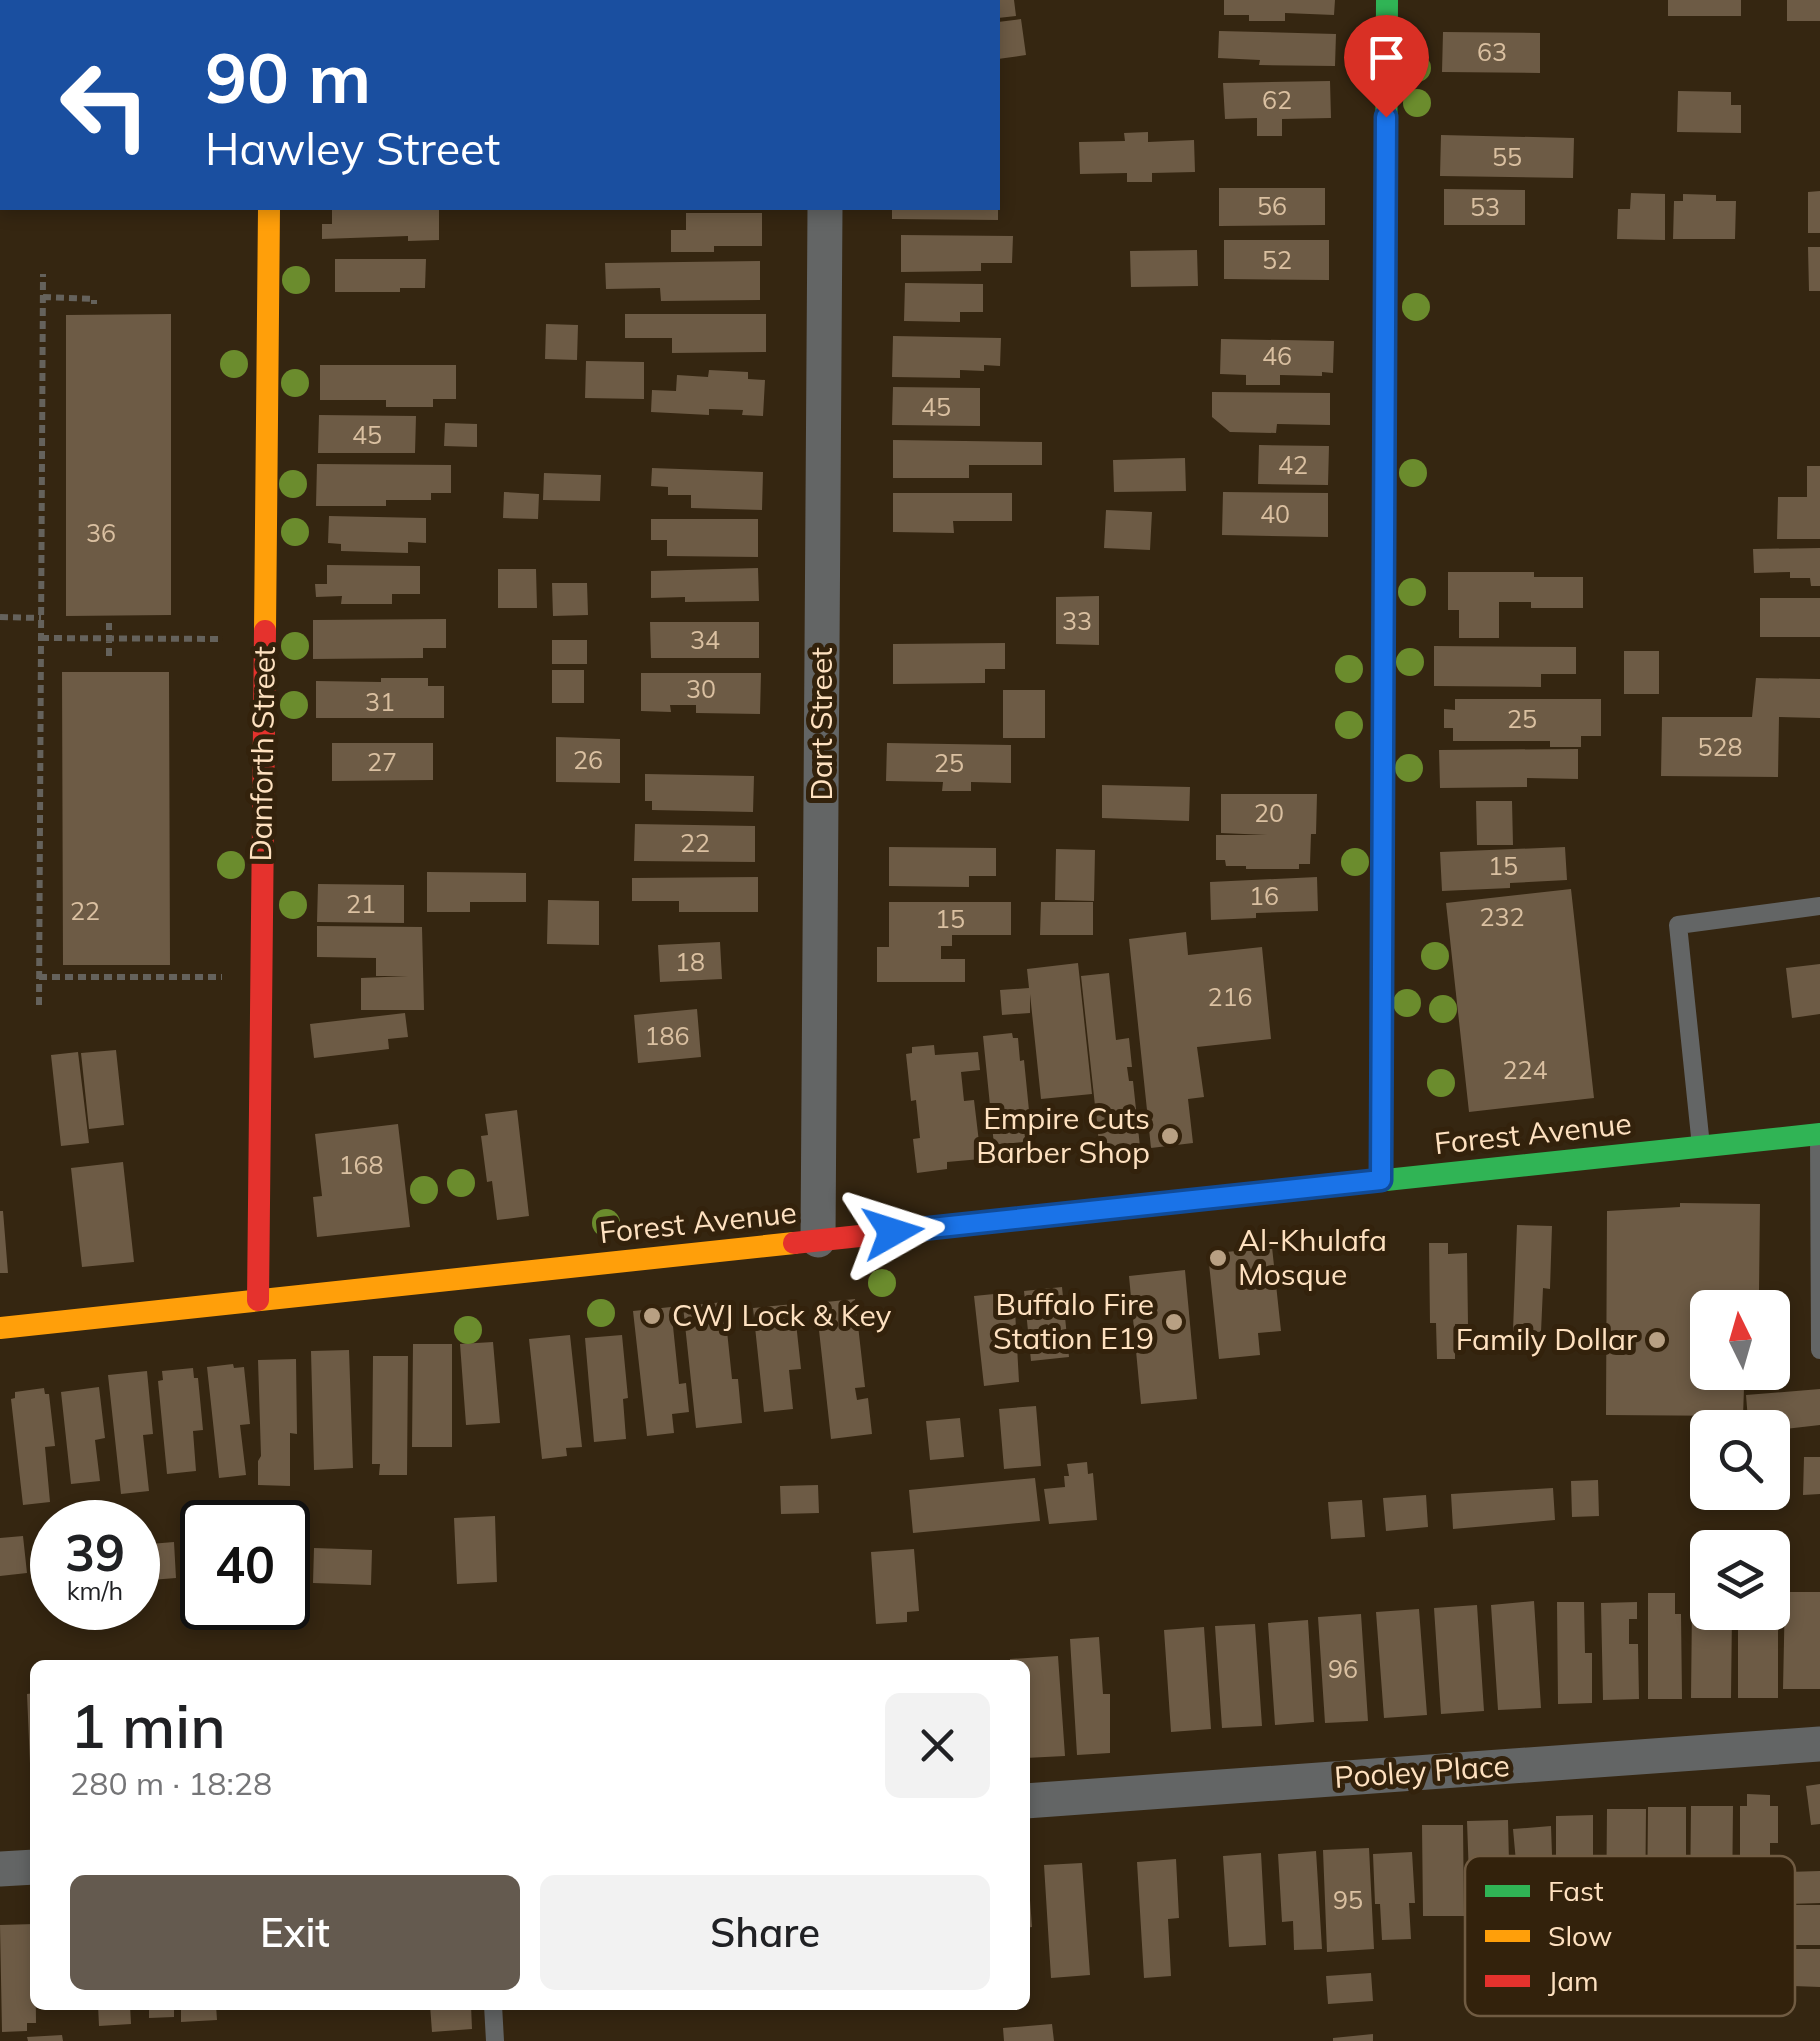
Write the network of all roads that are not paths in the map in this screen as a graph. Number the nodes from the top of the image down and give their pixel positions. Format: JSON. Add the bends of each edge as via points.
{"nodes":[{"id":1,"x":1387,"y":0,"type":"edge"},
{"id":2,"x":269,"y":210,"type":"edge"},
{"id":3,"x":825,"y":210,"type":"edge"},
{"id":4,"x":1820,"y":906,"type":"edge"},
{"id":5,"x":1819,"y":1134,"type":"edge"},
{"id":6,"x":1701,"y":1147,"type":"junction"},
{"id":7,"x":1381,"y":1180,"type":"junction"},
{"id":8,"x":818,"y":1240,"type":"junction"},
{"id":9,"x":258,"y":1300,"type":"junction"},
{"id":10,"x":0,"y":1328,"type":"edge"},
{"id":11,"x":1820,"y":1350,"type":"edge"},
{"id":12,"x":1820,"y":1744,"type":"edge"},
{"id":13,"x":1030,"y":1801,"type":"edge"},
{"id":14,"x":30,"y":1867,"type":"edge"},
{"id":15,"x":0,"y":1869,"type":"edge"},
{"id":16,"x":494,"y":2010,"type":"edge"},
{"id":17,"x":496,"y":2041,"type":"edge"}],
"edges":[{"from":1,"to":7,"type":"street"},
{"from":2,"to":9,"type":"street","name":"Danforth Street"},
{"from":3,"to":8,"type":"street","name":"Dart Street"},
{"from":4,"to":6,"type":"lane","via":[[1678,925]]},
{"from":5,"to":6,"type":"street","name":"Forest Avenue"},
{"from":5,"to":11,"type":"lane"},
{"from":6,"to":7,"type":"street","name":"Forest Avenue"},
{"from":7,"to":8,"type":"street","name":"Forest Avenue"},
{"from":8,"to":9,"type":"street","name":"Forest Avenue"},
{"from":9,"to":10,"type":"street","name":"Forest Avenue"},
{"from":12,"to":13,"type":"street","name":"Pooley Place"},
{"from":14,"to":15,"type":"street"},
{"from":16,"to":17,"type":"lane"}]}
